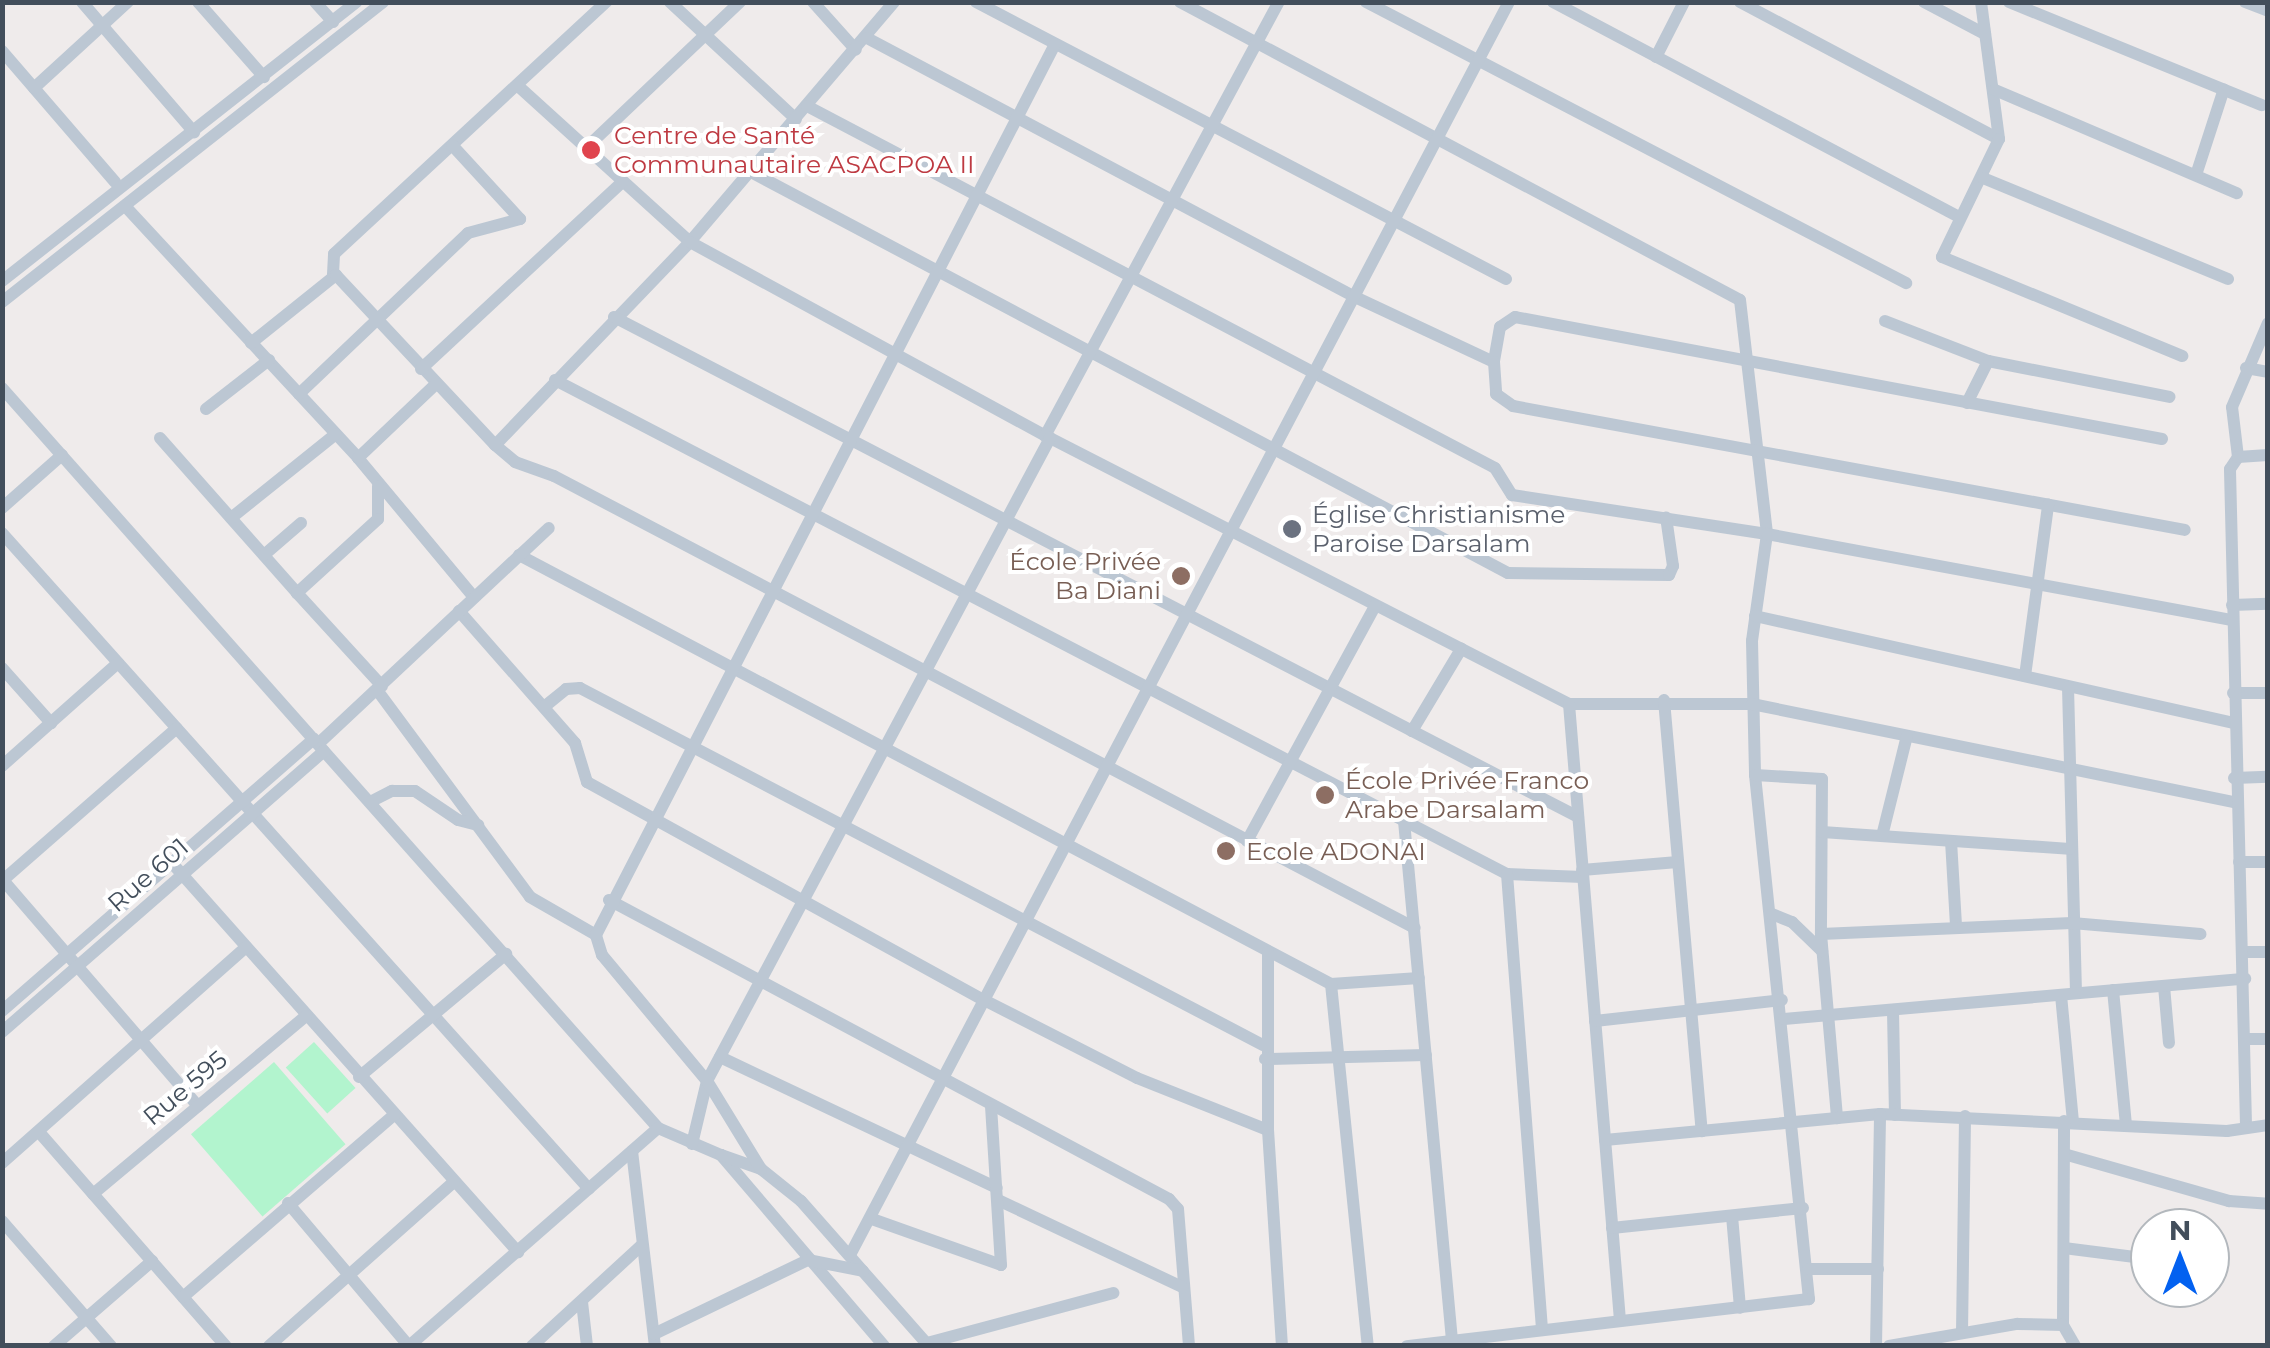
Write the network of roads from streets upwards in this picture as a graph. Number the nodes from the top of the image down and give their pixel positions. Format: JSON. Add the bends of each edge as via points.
{"nodes":[{"id":1,"x":82,"y":2,"type":"edge"},
{"id":2,"x":128,"y":2,"type":"edge"},
{"id":3,"x":316,"y":2,"type":"edge"},
{"id":4,"x":356,"y":2,"type":"edge"},
{"id":5,"x":383,"y":2,"type":"edge"},
{"id":6,"x":606,"y":2,"type":"edge"},
{"id":7,"x":670,"y":2,"type":"edge"},
{"id":8,"x":740,"y":2,"type":"edge"},
{"id":9,"x":814,"y":2,"type":"edge"},
{"id":10,"x":894,"y":2,"type":"edge"},
{"id":11,"x":976,"y":2,"type":"edge"},
{"id":12,"x":1180,"y":2,"type":"edge"},
{"id":13,"x":1279,"y":2,"type":"edge"},
{"id":14,"x":1366,"y":2,"type":"edge"},
{"id":15,"x":1509,"y":2,"type":"edge"},
{"id":16,"x":1553,"y":2,"type":"edge"},
{"id":17,"x":1684,"y":2,"type":"edge"},
{"id":18,"x":1740,"y":2,"type":"edge"},
{"id":19,"x":1924,"y":2,"type":"edge"},
{"id":20,"x":1981,"y":2,"type":"edge"},
{"id":21,"x":2009,"y":2,"type":"edge"},
{"id":22,"x":2245,"y":2,"type":"edge"},
{"id":23,"x":206,"y":5,"type":"edge"},
{"id":24,"x":2268,"y":12,"type":"edge"},
{"id":25,"x":332,"y":22,"type":"junction"},
{"id":26,"x":102,"y":26,"type":"junction"},
{"id":27,"x":1985,"y":34,"type":"junction"},
{"id":28,"x":703,"y":37,"type":"junction"},
{"id":29,"x":867,"y":38,"type":"junction"},
{"id":30,"x":1258,"y":42,"type":"junction"},
{"id":31,"x":1055,"y":44,"type":"junction"},
{"id":32,"x":856,"y":50,"type":"junction"},
{"id":33,"x":2,"y":51,"type":"edge"},
{"id":34,"x":1656,"y":57,"type":"junction"},
{"id":35,"x":1478,"y":61,"type":"junction"},
{"id":36,"x":264,"y":76,"type":"junction"},
{"id":37,"x":517,"y":85,"type":"junction"},
{"id":38,"x":34,"y":88,"type":"junction"},
{"id":39,"x":1995,"y":90,"type":"junction"},
{"id":40,"x":2224,"y":90,"type":"junction"},
{"id":41,"x":2262,"y":105,"type":"dead end"},
{"id":42,"x":807,"y":106,"type":"junction"},
{"id":43,"x":1017,"y":118,"type":"junction"},
{"id":44,"x":796,"y":119,"type":"junction"},
{"id":45,"x":1213,"y":126,"type":"junction"},
{"id":46,"x":194,"y":132,"type":"junction"},
{"id":47,"x":1438,"y":138,"type":"junction"},
{"id":48,"x":1999,"y":139,"type":"junction"},
{"id":49,"x":452,"y":145,"type":"junction"},
{"id":50,"x":586,"y":148,"type":"junction"},
{"id":51,"x":749,"y":171,"type":"junction"},
{"id":52,"x":2196,"y":175,"type":"junction"},
{"id":53,"x":1983,"y":178,"type":"junction"},
{"id":54,"x":115,"y":182,"type":"dead end"},
{"id":55,"x":622,"y":182,"type":"junction"},
{"id":56,"x":2237,"y":192,"type":"dead end"},
{"id":57,"x":976,"y":195,"type":"junction"},
{"id":58,"x":1173,"y":200,"type":"junction"},
{"id":59,"x":124,"y":206,"type":"junction"},
{"id":60,"x":1958,"y":217,"type":"junction"},
{"id":61,"x":1394,"y":221,"type":"junction"},
{"id":62,"x":690,"y":242,"type":"junction"},
{"id":63,"x":937,"y":270,"type":"junction"},
{"id":64,"x":332,"y":274,"type":"junction"},
{"id":65,"x":1132,"y":276,"type":"junction"},
{"id":66,"x":1506,"y":279,"type":"dead end"},
{"id":67,"x":2228,"y":279,"type":"dead end"},
{"id":68,"x":2,"y":281,"type":"edge"},
{"id":69,"x":1906,"y":283,"type":"dead end"},
{"id":70,"x":1355,"y":296,"type":"junction"},
{"id":71,"x":2,"y":302,"type":"edge"},
{"id":72,"x":614,"y":317,"type":"junction"},
{"id":73,"x":377,"y":320,"type":"junction"},
{"id":74,"x":1885,"y":322,"type":"dead end"},
{"id":75,"x":2268,"y":323,"type":"edge"},
{"id":76,"x":252,"y":343,"type":"junction"},
{"id":77,"x":1091,"y":351,"type":"junction"},
{"id":78,"x":894,"y":353,"type":"junction"},
{"id":79,"x":2182,"y":356,"type":"dead end"},
{"id":80,"x":269,"y":360,"type":"junction"},
{"id":81,"x":1988,"y":361,"type":"junction"},
{"id":82,"x":1494,"y":362,"type":"junction"},
{"id":83,"x":1748,"y":362,"type":"junction"},
{"id":84,"x":2246,"y":368,"type":"junction"},
{"id":85,"x":421,"y":369,"type":"junction"},
{"id":86,"x":2268,"y":372,"type":"edge"},
{"id":87,"x":1315,"y":374,"type":"junction"},
{"id":88,"x":555,"y":380,"type":"junction"},
{"id":89,"x":436,"y":384,"type":"junction"},
{"id":90,"x":2,"y":388,"type":"edge"},
{"id":91,"x":299,"y":394,"type":"junction"},
{"id":92,"x":2168,"y":397,"type":"dead end"},
{"id":93,"x":1968,"y":403,"type":"junction"},
{"id":94,"x":206,"y":409,"type":"dead end"},
{"id":95,"x":336,"y":434,"type":"junction"},
{"id":96,"x":1048,"y":437,"type":"junction"},
{"id":97,"x":160,"y":438,"type":"dead end"},
{"id":98,"x":849,"y":439,"type":"junction"},
{"id":99,"x":2162,"y":439,"type":"dead end"},
{"id":100,"x":495,"y":445,"type":"junction"},
{"id":101,"x":1275,"y":449,"type":"junction"},
{"id":102,"x":1761,"y":451,"type":"junction"},
{"id":103,"x":62,"y":454,"type":"junction"},
{"id":104,"x":2268,"y":455,"type":"edge"},
{"id":105,"x":358,"y":458,"type":"junction"},
{"id":106,"x":2238,"y":458,"type":"junction"},
{"id":107,"x":378,"y":484,"type":"junction"},
{"id":108,"x":2048,"y":505,"type":"junction"},
{"id":109,"x":2,"y":508,"type":"edge"},
{"id":110,"x":810,"y":513,"type":"junction"},
{"id":111,"x":230,"y":518,"type":"junction"},
{"id":112,"x":1666,"y":518,"type":"junction"},
{"id":113,"x":1006,"y":520,"type":"junction"},
{"id":114,"x":301,"y":522,"type":"dead end"},
{"id":115,"x":549,"y":528,"type":"dead end"},
{"id":116,"x":2185,"y":530,"type":"dead end"},
{"id":117,"x":1232,"y":532,"type":"junction"},
{"id":118,"x":2,"y":534,"type":"edge"},
{"id":119,"x":1766,"y":534,"type":"junction"},
{"id":120,"x":264,"y":555,"type":"junction"},
{"id":121,"x":519,"y":555,"type":"junction"},
{"id":122,"x":2038,"y":586,"type":"junction"},
{"id":123,"x":770,"y":590,"type":"junction"},
{"id":124,"x":297,"y":593,"type":"junction"},
{"id":125,"x":968,"y":594,"type":"junction"},
{"id":126,"x":474,"y":596,"type":"junction"},
{"id":127,"x":2268,"y":604,"type":"edge"},
{"id":128,"x":1375,"y":606,"type":"junction"},
{"id":129,"x":458,"y":610,"type":"junction"},
{"id":130,"x":2232,"y":613,"type":"junction"},
{"id":131,"x":1188,"y":615,"type":"junction"},
{"id":132,"x":1755,"y":616,"type":"junction"},
{"id":133,"x":1461,"y":648,"type":"junction"},
{"id":134,"x":118,"y":663,"type":"junction"},
{"id":135,"x":730,"y":667,"type":"junction"},
{"id":136,"x":2,"y":668,"type":"edge"},
{"id":137,"x":926,"y":672,"type":"junction"},
{"id":138,"x":2026,"y":676,"type":"junction"},
{"id":139,"x":2068,"y":687,"type":"junction"},
{"id":140,"x":380,"y":688,"type":"junction"},
{"id":141,"x":1149,"y":689,"type":"junction"},
{"id":142,"x":1330,"y":689,"type":"junction"},
{"id":143,"x":2233,"y":693,"type":"junction"},
{"id":144,"x":2268,"y":693,"type":"edge"},
{"id":145,"x":1664,"y":700,"type":"junction"},
{"id":146,"x":1569,"y":704,"type":"junction"},
{"id":147,"x":1752,"y":704,"type":"junction"},
{"id":148,"x":544,"y":707,"type":"junction"},
{"id":149,"x":52,"y":723,"type":"junction"},
{"id":150,"x":2234,"y":724,"type":"junction"},
{"id":151,"x":176,"y":728,"type":"junction"},
{"id":152,"x":1412,"y":731,"type":"junction"},
{"id":153,"x":1907,"y":736,"type":"junction"},
{"id":154,"x":318,"y":745,"type":"junction"},
{"id":155,"x":688,"y":747,"type":"junction"},
{"id":156,"x":885,"y":748,"type":"junction"},
{"id":157,"x":1289,"y":762,"type":"junction"},
{"id":158,"x":2,"y":766,"type":"edge"},
{"id":159,"x":1108,"y":767,"type":"junction"},
{"id":160,"x":2066,"y":768,"type":"junction"},
{"id":161,"x":1755,"y":775,"type":"junction"},
{"id":162,"x":2268,"y":777,"type":"edge"},
{"id":163,"x":2234,"y":778,"type":"junction"},
{"id":164,"x":242,"y":801,"type":"junction"},
{"id":165,"x":370,"y":802,"type":"junction"},
{"id":166,"x":2234,"y":802,"type":"junction"},
{"id":167,"x":252,"y":813,"type":"junction"},
{"id":168,"x":1578,"y":817,"type":"junction"},
{"id":169,"x":650,"y":822,"type":"junction"},
{"id":170,"x":1404,"y":822,"type":"junction"},
{"id":171,"x":478,"y":824,"type":"junction"},
{"id":172,"x":842,"y":828,"type":"junction"},
{"id":173,"x":1822,"y":832,"type":"junction"},
{"id":174,"x":1882,"y":836,"type":"junction"},
{"id":175,"x":1247,"y":841,"type":"junction"},
{"id":176,"x":1951,"y":841,"type":"junction"},
{"id":177,"x":1068,"y":845,"type":"junction"},
{"id":178,"x":2069,"y":849,"type":"junction"},
{"id":179,"x":172,"y":862,"type":"junction"},
{"id":180,"x":1678,"y":862,"type":"junction"},
{"id":181,"x":2239,"y":862,"type":"junction"},
{"id":182,"x":2268,"y":862,"type":"edge"},
{"id":183,"x":1508,"y":874,"type":"junction"},
{"id":184,"x":1583,"y":874,"type":"junction"},
{"id":185,"x":182,"y":875,"type":"junction"},
{"id":186,"x":3,"y":880,"type":"edge"},
{"id":187,"x":609,"y":900,"type":"junction"},
{"id":188,"x":802,"y":903,"type":"junction"},
{"id":189,"x":1772,"y":914,"type":"junction"},
{"id":190,"x":2072,"y":923,"type":"junction"},
{"id":191,"x":1956,"y":924,"type":"junction"},
{"id":192,"x":1026,"y":925,"type":"junction"},
{"id":193,"x":1415,"y":928,"type":"junction"},
{"id":194,"x":1820,"y":934,"type":"junction"},
{"id":195,"x":2201,"y":934,"type":"dead end"},
{"id":196,"x":596,"y":935,"type":"junction"},
{"id":197,"x":246,"y":947,"type":"junction"},
{"id":198,"x":1822,"y":951,"type":"junction"},
{"id":199,"x":1268,"y":952,"type":"junction"},
{"id":200,"x":2245,"y":952,"type":"junction"},
{"id":201,"x":2268,"y":952,"type":"edge"},
{"id":202,"x":67,"y":954,"type":"junction"},
{"id":203,"x":506,"y":954,"type":"junction"},
{"id":204,"x":78,"y":966,"type":"junction"},
{"id":205,"x":1419,"y":978,"type":"junction"},
{"id":206,"x":2245,"y":978,"type":"junction"},
{"id":207,"x":760,"y":982,"type":"junction"},
{"id":208,"x":1331,"y":984,"type":"junction"},
{"id":209,"x":2164,"y":986,"type":"junction"},
{"id":210,"x":2113,"y":990,"type":"junction"},
{"id":211,"x":2069,"y":994,"type":"junction"},
{"id":212,"x":1782,"y":1000,"type":"junction"},
{"id":213,"x":986,"y":1001,"type":"junction"},
{"id":214,"x":1692,"y":1010,"type":"junction"},
{"id":215,"x":1893,"y":1010,"type":"junction"},
{"id":216,"x":2,"y":1011,"type":"edge"},
{"id":217,"x":1830,"y":1014,"type":"junction"},
{"id":218,"x":306,"y":1016,"type":"junction"},
{"id":219,"x":433,"y":1016,"type":"junction"},
{"id":220,"x":1784,"y":1019,"type":"junction"},
{"id":221,"x":1595,"y":1021,"type":"junction"},
{"id":222,"x":2,"y":1032,"type":"edge"},
{"id":223,"x":2246,"y":1039,"type":"junction"},
{"id":224,"x":2268,"y":1039,"type":"edge"},
{"id":225,"x":141,"y":1041,"type":"junction"},
{"id":226,"x":2169,"y":1042,"type":"dead end"},
{"id":227,"x":1264,"y":1052,"type":"junction"},
{"id":228,"x":1426,"y":1055,"type":"junction"},
{"id":229,"x":720,"y":1057,"type":"junction"},
{"id":230,"x":1338,"y":1060,"type":"junction"},
{"id":231,"x":359,"y":1077,"type":"junction"},
{"id":232,"x":707,"y":1082,"type":"junction"},
{"id":233,"x":944,"y":1082,"type":"junction"},
{"id":234,"x":198,"y":1106,"type":"junction"},
{"id":235,"x":991,"y":1107,"type":"junction"},
{"id":236,"x":394,"y":1114,"type":"junction"},
{"id":237,"x":1888,"y":1114,"type":"junction"},
{"id":238,"x":1964,"y":1116,"type":"junction"},
{"id":239,"x":1837,"y":1118,"type":"junction"},
{"id":240,"x":2069,"y":1121,"type":"junction"},
{"id":241,"x":1795,"y":1122,"type":"junction"},
{"id":242,"x":2126,"y":1125,"type":"junction"},
{"id":243,"x":2246,"y":1126,"type":"junction"},
{"id":244,"x":2268,"y":1126,"type":"edge"},
{"id":245,"x":658,"y":1128,"type":"junction"},
{"id":246,"x":1268,"y":1130,"type":"junction"},
{"id":247,"x":1702,"y":1131,"type":"junction"},
{"id":248,"x":39,"y":1132,"type":"junction"},
{"id":249,"x":1605,"y":1140,"type":"junction"},
{"id":250,"x":692,"y":1144,"type":"junction"},
{"id":251,"x":632,"y":1151,"type":"junction"},
{"id":252,"x":907,"y":1151,"type":"junction"},
{"id":253,"x":2064,"y":1154,"type":"junction"},
{"id":254,"x":722,"y":1156,"type":"junction"},
{"id":255,"x":2,"y":1163,"type":"edge"},
{"id":256,"x":762,"y":1170,"type":"junction"},
{"id":257,"x":454,"y":1182,"type":"junction"},
{"id":258,"x":589,"y":1190,"type":"junction"},
{"id":259,"x":93,"y":1194,"type":"junction"},
{"id":260,"x":997,"y":1194,"type":"junction"},
{"id":261,"x":288,"y":1203,"type":"junction"},
{"id":262,"x":2268,"y":1204,"type":"edge"},
{"id":263,"x":1803,"y":1208,"type":"junction"},
{"id":264,"x":1732,"y":1216,"type":"junction"},
{"id":265,"x":872,"y":1218,"type":"junction"},
{"id":266,"x":2,"y":1221,"type":"edge"},
{"id":267,"x":1612,"y":1228,"type":"junction"},
{"id":268,"x":642,"y":1245,"type":"junction"},
{"id":269,"x":2064,"y":1248,"type":"junction"},
{"id":270,"x":518,"y":1252,"type":"junction"},
{"id":271,"x":850,"y":1256,"type":"junction"},
{"id":272,"x":2130,"y":1256,"type":"edge"},
{"id":273,"x":808,"y":1260,"type":"junction"},
{"id":274,"x":152,"y":1261,"type":"junction"},
{"id":275,"x":1808,"y":1269,"type":"junction"},
{"id":276,"x":1878,"y":1269,"type":"junction"},
{"id":277,"x":864,"y":1271,"type":"junction"},
{"id":278,"x":348,"y":1274,"type":"junction"},
{"id":279,"x":1182,"y":1287,"type":"junction"},
{"id":280,"x":1112,"y":1293,"type":"dead end"},
{"id":281,"x":183,"y":1296,"type":"junction"},
{"id":282,"x":582,"y":1302,"type":"junction"},
{"id":283,"x":1740,"y":1308,"type":"junction"},
{"id":284,"x":86,"y":1318,"type":"junction"},
{"id":285,"x":1620,"y":1320,"type":"junction"},
{"id":286,"x":2063,"y":1325,"type":"junction"},
{"id":287,"x":1542,"y":1328,"type":"junction"},
{"id":288,"x":1962,"y":1333,"type":"junction"},
{"id":289,"x":655,"y":1340,"type":"edge"},
{"id":290,"x":1452,"y":1340,"type":"junction"},
{"id":291,"x":928,"y":1344,"type":"edge"},
{"id":292,"x":881,"y":1345,"type":"edge"},
{"id":293,"x":1415,"y":1345,"type":"edge"},
{"id":294,"x":2075,"y":1345,"type":"edge"},
{"id":295,"x":54,"y":1346,"type":"edge"},
{"id":296,"x":111,"y":1346,"type":"edge"},
{"id":297,"x":226,"y":1346,"type":"edge"},
{"id":298,"x":269,"y":1346,"type":"edge"},
{"id":299,"x":532,"y":1346,"type":"edge"},
{"id":300,"x":587,"y":1346,"type":"edge"},
{"id":301,"x":1189,"y":1346,"type":"edge"},
{"id":302,"x":1282,"y":1346,"type":"edge"},
{"id":303,"x":1368,"y":1346,"type":"edge"},
{"id":304,"x":1876,"y":1346,"type":"edge"},
{"id":305,"x":1889,"y":1346,"type":"edge"},
{"id":306,"x":2088,"y":1346,"type":"edge"}],
"edges":[{"from":1,"to":26,"type":"street"},
{"from":2,"to":26,"type":"street"},
{"from":3,"to":25,"type":"street"},
{"from":4,"to":25,"type":"street"},
{"from":5,"to":59,"type":"street"},
{"from":6,"to":37,"type":"street"},
{"from":7,"to":28,"type":"street"},
{"from":8,"to":28,"type":"street"},
{"from":9,"to":32,"type":"street"},
{"from":10,"to":29,"type":"street"},
{"from":11,"to":31,"type":"street"},
{"from":12,"to":30,"type":"street"},
{"from":13,"to":30,"type":"street"},
{"from":14,"to":35,"type":"street"},
{"from":15,"to":35,"type":"street"},
{"from":16,"to":34,"type":"street"},
{"from":17,"to":34,"type":"street"},
{"from":18,"to":48,"type":"street"},
{"from":19,"to":27,"type":"street"},
{"from":20,"to":27,"type":"street"},
{"from":21,"to":40,"type":"street"},
{"from":22,"to":24,"type":"street"},
{"from":23,"to":36,"type":"street"},
{"from":25,"to":36,"type":"street"},
{"from":26,"to":38,"type":"street"},
{"from":26,"to":46,"type":"street"},
{"from":27,"to":39,"type":"street"},
{"from":28,"to":44,"type":"street"},
{"from":28,"to":50,"type":"street"},
{"from":29,"to":32,"type":"street"},
{"from":29,"to":43,"type":"street"},
{"from":30,"to":45,"type":"street"},
{"from":30,"to":47,"type":"street"},
{"from":31,"to":43,"type":"street"},
{"from":31,"to":45,"type":"street"},
{"from":32,"to":42,"type":"street"},
{"from":33,"to":38,"type":"street"},
{"from":34,"to":60,"type":"street"},
{"from":35,"to":47,"type":"street"},
{"from":35,"to":69,"type":"street"},
{"from":36,"to":46,"type":"street"},
{"from":37,"to":49,"type":"street"},
{"from":37,"to":50,"type":"street"},
{"from":38,"to":54,"type":"street"},
{"from":39,"to":48,"type":"street"},
{"from":39,"to":52,"type":"street"},
{"from":40,"to":41,"type":"street"},
{"from":40,"to":52,"type":"street"},
{"from":42,"to":44,"type":"street"},
{"from":42,"to":57,"type":"street"},
{"from":43,"to":57,"type":"street"},
{"from":43,"to":58,"type":"street"},
{"from":44,"to":51,"type":"street"},
{"from":45,"to":58,"type":"street"},
{"from":45,"to":61,"type":"street"},
{"from":46,"to":68,"type":"street"},
{"from":47,"to":61,"type":"street"},
{"from":47,"to":83,"type":"street","via":[[1737,296]]},
{"from":48,"to":53,"type":"street"},
{"from":49,"to":64,"type":"street","via":[[334,254]]},
{"from":49,"to":73,"type":"street","via":[[520,218],[468,233]]},
{"from":50,"to":55,"type":"street"},
{"from":51,"to":62,"type":"street"},
{"from":51,"to":63,"type":"street"},
{"from":52,"to":56,"type":"street"},
{"from":53,"to":60,"type":"street"},
{"from":53,"to":67,"type":"street"},
{"from":55,"to":62,"type":"street"},
{"from":55,"to":85,"type":"street"},
{"from":57,"to":63,"type":"street"},
{"from":57,"to":65,"type":"street"},
{"from":58,"to":65,"type":"street"},
{"from":58,"to":70,"type":"street"},
{"from":59,"to":71,"type":"street"},
{"from":59,"to":76,"type":"street"},
{"from":60,"to":79,"type":"street","via":[[1943,258]]},
{"from":61,"to":66,"type":"street"},
{"from":61,"to":70,"type":"street"},
{"from":62,"to":72,"type":"street"},
{"from":62,"to":78,"type":"street"},
{"from":63,"to":77,"type":"street"},
{"from":63,"to":78,"type":"street"},
{"from":64,"to":73,"type":"street"},
{"from":64,"to":76,"type":"street"},
{"from":65,"to":77,"type":"street"},
{"from":65,"to":87,"type":"street"},
{"from":70,"to":82,"type":"street"},
{"from":70,"to":87,"type":"street"},
{"from":72,"to":88,"type":"street"},
{"from":72,"to":98,"type":"street"},
{"from":73,"to":85,"type":"street"},
{"from":73,"to":91,"type":"street"},
{"from":74,"to":81,"type":"street"},
{"from":75,"to":84,"type":"street"},
{"from":76,"to":80,"type":"street"},
{"from":77,"to":96,"type":"street"},
{"from":77,"to":101,"type":"street"},
{"from":78,"to":96,"type":"street"},
{"from":78,"to":98,"type":"street"},
{"from":80,"to":91,"type":"street"},
{"from":80,"to":94,"type":"street"},
{"from":81,"to":92,"type":"street"},
{"from":81,"to":93,"type":"street"},
{"from":82,"to":83,"type":"street","via":[[1500,327],[1514,317]]},
{"from":82,"to":102,"type":"street","via":[[1502,403]]},
{"from":83,"to":93,"type":"street"},
{"from":83,"to":102,"type":"street"},
{"from":84,"to":86,"type":"street"},
{"from":84,"to":106,"type":"street","via":[[2232,407]]},
{"from":85,"to":89,"type":"street"},
{"from":87,"to":101,"type":"street"},
{"from":87,"to":112,"type":"street","via":[[1495,468],[1512,496]]},
{"from":88,"to":100,"type":"street"},
{"from":88,"to":110,"type":"street"},
{"from":89,"to":100,"type":"street"},
{"from":89,"to":105,"type":"street"},
{"from":90,"to":103,"type":"street"},
{"from":91,"to":95,"type":"street"},
{"from":93,"to":99,"type":"street"},
{"from":95,"to":105,"type":"street"},
{"from":95,"to":111,"type":"street"},
{"from":96,"to":113,"type":"street"},
{"from":96,"to":117,"type":"street"},
{"from":97,"to":111,"type":"street"},
{"from":98,"to":110,"type":"street"},
{"from":98,"to":113,"type":"street"},
{"from":100,"to":123,"type":"street","via":[[516,462]]},
{"from":101,"to":112,"type":"street","via":[[1508,573],[1668,575],[1674,566]]},
{"from":101,"to":117,"type":"street"},
{"from":102,"to":108,"type":"street"},
{"from":102,"to":119,"type":"street"},
{"from":103,"to":109,"type":"street"},
{"from":103,"to":154,"type":"street"},
{"from":104,"to":106,"type":"street"},
{"from":105,"to":107,"type":"street"},
{"from":106,"to":130,"type":"street","via":[[2230,469]]},
{"from":107,"to":124,"type":"street","via":[[378,519]]},
{"from":107,"to":126,"type":"street"},
{"from":108,"to":116,"type":"street"},
{"from":108,"to":122,"type":"street"},
{"from":110,"to":123,"type":"street"},
{"from":110,"to":125,"type":"street"},
{"from":111,"to":120,"type":"street"},
{"from":112,"to":119,"type":"street"},
{"from":113,"to":125,"type":"street"},
{"from":113,"to":131,"type":"street"},
{"from":114,"to":120,"type":"street"},
{"from":115,"to":121,"type":"street"},
{"from":117,"to":128,"type":"street"},
{"from":117,"to":131,"type":"street"},
{"from":118,"to":134,"type":"street"},
{"from":119,"to":122,"type":"street"},
{"from":119,"to":132,"type":"street"},
{"from":120,"to":124,"type":"street"},
{"from":121,"to":126,"type":"street"},
{"from":121,"to":135,"type":"street"},
{"from":122,"to":130,"type":"street"},
{"from":122,"to":138,"type":"street"},
{"from":123,"to":135,"type":"street"},
{"from":123,"to":137,"type":"street"},
{"from":124,"to":140,"type":"street"},
{"from":125,"to":137,"type":"street"},
{"from":125,"to":141,"type":"street"},
{"from":126,"to":129,"type":"street"},
{"from":127,"to":130,"type":"street"},
{"from":128,"to":133,"type":"street"},
{"from":128,"to":142,"type":"street"},
{"from":129,"to":140,"type":"street"},
{"from":129,"to":148,"type":"street"},
{"from":130,"to":143,"type":"street"},
{"from":131,"to":141,"type":"street"},
{"from":131,"to":142,"type":"street"},
{"from":132,"to":138,"type":"street"},
{"from":132,"to":147,"type":"street"},
{"from":133,"to":146,"type":"street"},
{"from":133,"to":152,"type":"street"},
{"from":134,"to":149,"type":"street"},
{"from":134,"to":151,"type":"street"},
{"from":135,"to":155,"type":"street"},
{"from":135,"to":156,"type":"street"},
{"from":136,"to":149,"type":"street"},
{"from":137,"to":156,"type":"street"},
{"from":137,"to":159,"type":"street"},
{"from":138,"to":139,"type":"street"},
{"from":139,"to":150,"type":"street"},
{"from":139,"to":160,"type":"street"},
{"from":140,"to":154,"type":"street"},
{"from":140,"to":171,"type":"street"},
{"from":141,"to":157,"type":"street"},
{"from":141,"to":159,"type":"street"},
{"from":142,"to":152,"type":"street"},
{"from":142,"to":157,"type":"street"},
{"from":143,"to":144,"type":"street"},
{"from":143,"to":150,"type":"street"},
{"from":145,"to":146,"type":"street"},
{"from":145,"to":147,"type":"street"},
{"from":145,"to":180,"type":"street"},
{"from":146,"to":168,"type":"street"},
{"from":147,"to":153,"type":"street"},
{"from":147,"to":161,"type":"street"},
{"from":148,"to":155,"type":"street","via":[[566,689],[580,688]]},
{"from":148,"to":169,"type":"street","via":[[574,742],[587,782]]},
{"from":149,"to":158,"type":"street"},
{"from":150,"to":163,"type":"street"},
{"from":151,"to":164,"type":"street"},
{"from":151,"to":186,"type":"street"},
{"from":152,"to":168,"type":"street"},
{"from":153,"to":160,"type":"street"},
{"from":153,"to":174,"type":"street"},
{"from":154,"to":164,"type":"street","name":"Rue 601"},
{"from":154,"to":165,"type":"street"},
{"from":154,"to":167,"type":"street","name":"Rue 601"},
{"from":155,"to":169,"type":"street"},
{"from":155,"to":172,"type":"street"},
{"from":156,"to":172,"type":"street"},
{"from":156,"to":177,"type":"street"},
{"from":157,"to":170,"type":"street"},
{"from":157,"to":175,"type":"street"},
{"from":159,"to":175,"type":"street"},
{"from":159,"to":177,"type":"street"},
{"from":160,"to":166,"type":"street"},
{"from":160,"to":178,"type":"street"},
{"from":161,"to":173,"type":"street","via":[[1821,776]]},
{"from":161,"to":189,"type":"street"},
{"from":162,"to":163,"type":"street"},
{"from":163,"to":166,"type":"street"},
{"from":164,"to":167,"type":"street"},
{"from":164,"to":179,"type":"street","name":"Rue 601"},
{"from":165,"to":171,"type":"street","via":[[392,791],[415,791],[458,820]]},
{"from":165,"to":203,"type":"street"},
{"from":166,"to":181,"type":"street"},
{"from":167,"to":185,"type":"street","name":"Rue 601"},
{"from":167,"to":219,"type":"street"},
{"from":168,"to":184,"type":"street"},
{"from":169,"to":187,"type":"street"},
{"from":169,"to":188,"type":"street"},
{"from":170,"to":183,"type":"street"},
{"from":170,"to":193,"type":"street"},
{"from":171,"to":196,"type":"street","via":[[530,897]]},
{"from":172,"to":188,"type":"street"},
{"from":172,"to":192,"type":"street"},
{"from":173,"to":174,"type":"street"},
{"from":173,"to":194,"type":"street"},
{"from":174,"to":176,"type":"street"},
{"from":175,"to":193,"type":"street"},
{"from":176,"to":178,"type":"street"},
{"from":176,"to":191,"type":"street"},
{"from":177,"to":192,"type":"street"},
{"from":177,"to":199,"type":"street"},
{"from":178,"to":190,"type":"street"},
{"from":179,"to":185,"type":"street"},
{"from":179,"to":202,"type":"street","name":"Rue 601"},
{"from":180,"to":184,"type":"street"},
{"from":180,"to":214,"type":"street"},
{"from":181,"to":182,"type":"street"},
{"from":181,"to":200,"type":"street"},
{"from":183,"to":184,"type":"street"},
{"from":183,"to":287,"type":"street"},
{"from":184,"to":221,"type":"street"},
{"from":185,"to":197,"type":"street"},
{"from":185,"to":204,"type":"street","name":"Rue 601"},
{"from":186,"to":202,"type":"street"},
{"from":187,"to":196,"type":"street"},
{"from":187,"to":207,"type":"street"},
{"from":188,"to":207,"type":"street"},
{"from":188,"to":213,"type":"street"},
{"from":189,"to":198,"type":"street","via":[[1792,922]]},
{"from":189,"to":212,"type":"street"},
{"from":190,"to":191,"type":"street"},
{"from":190,"to":195,"type":"street"},
{"from":190,"to":211,"type":"street"},
{"from":191,"to":194,"type":"street"},
{"from":192,"to":213,"type":"street"},
{"from":192,"to":227,"type":"street"},
{"from":193,"to":205,"type":"street"},
{"from":194,"to":198,"type":"street"},
{"from":196,"to":232,"type":"street","via":[[602,955]]},
{"from":197,"to":218,"type":"street"},
{"from":197,"to":225,"type":"street"},
{"from":198,"to":217,"type":"street"},
{"from":199,"to":208,"type":"street"},
{"from":199,"to":227,"type":"street"},
{"from":200,"to":201,"type":"street"},
{"from":200,"to":206,"type":"street"},
{"from":202,"to":204,"type":"street"},
{"from":202,"to":216,"type":"street","name":"Rue 601"},
{"from":203,"to":219,"type":"street"},
{"from":203,"to":245,"type":"street"},
{"from":204,"to":222,"type":"street","name":"Rue 601"},
{"from":204,"to":225,"type":"street"},
{"from":205,"to":208,"type":"street"},
{"from":205,"to":228,"type":"street"},
{"from":206,"to":209,"type":"street"},
{"from":206,"to":223,"type":"street"},
{"from":207,"to":229,"type":"street"},
{"from":207,"to":233,"type":"street"},
{"from":208,"to":230,"type":"street"},
{"from":209,"to":210,"type":"street"},
{"from":209,"to":226,"type":"street"},
{"from":210,"to":211,"type":"street"},
{"from":210,"to":242,"type":"street"},
{"from":211,"to":215,"type":"street"},
{"from":211,"to":240,"type":"street"},
{"from":212,"to":214,"type":"street"},
{"from":212,"to":220,"type":"street"},
{"from":213,"to":233,"type":"street"},
{"from":213,"to":246,"type":"street","via":[[1137,1078]]},
{"from":214,"to":221,"type":"street"},
{"from":214,"to":247,"type":"street"},
{"from":215,"to":217,"type":"street"},
{"from":215,"to":237,"type":"street"},
{"from":217,"to":220,"type":"street"},
{"from":217,"to":239,"type":"street"},
{"from":218,"to":231,"type":"street"},
{"from":218,"to":234,"type":"street","name":"Rue 595"},
{"from":219,"to":231,"type":"street"},
{"from":219,"to":258,"type":"street"},
{"from":220,"to":241,"type":"street"},
{"from":221,"to":249,"type":"street"},
{"from":223,"to":224,"type":"street"},
{"from":223,"to":243,"type":"street"},
{"from":225,"to":234,"type":"street"},
{"from":225,"to":248,"type":"street"},
{"from":227,"to":230,"type":"street"},
{"from":227,"to":246,"type":"street"},
{"from":228,"to":230,"type":"street"},
{"from":228,"to":290,"type":"street"},
{"from":229,"to":232,"type":"street"},
{"from":229,"to":252,"type":"street"},
{"from":230,"to":303,"type":"street"},
{"from":231,"to":236,"type":"street"},
{"from":232,"to":250,"type":"street"},
{"from":232,"to":256,"type":"street"},
{"from":233,"to":235,"type":"street"},
{"from":233,"to":252,"type":"street"},
{"from":234,"to":259,"type":"street","name":"Rue 595"},
{"from":235,"to":260,"type":"street"},
{"from":235,"to":279,"type":"street","via":[[1169,1199],[1178,1209]]},
{"from":236,"to":257,"type":"street"},
{"from":236,"to":261,"type":"street"},
{"from":237,"to":238,"type":"street"},
{"from":237,"to":239,"type":"street"},
{"from":237,"to":276,"type":"street"},
{"from":238,"to":240,"type":"street"},
{"from":238,"to":288,"type":"street"},
{"from":239,"to":241,"type":"street"},
{"from":240,"to":242,"type":"street"},
{"from":240,"to":253,"type":"street"},
{"from":241,"to":247,"type":"street"},
{"from":241,"to":263,"type":"street"},
{"from":242,"to":243,"type":"street","via":[[2227,1131]]},
{"from":243,"to":244,"type":"street"},
{"from":245,"to":250,"type":"street"},
{"from":245,"to":251,"type":"street"},
{"from":246,"to":302,"type":"street"},
{"from":247,"to":249,"type":"street"},
{"from":248,"to":255,"type":"street"},
{"from":248,"to":259,"type":"street"},
{"from":249,"to":267,"type":"street"},
{"from":250,"to":254,"type":"street"},
{"from":251,"to":258,"type":"street"},
{"from":251,"to":268,"type":"street"},
{"from":252,"to":260,"type":"street"},
{"from":252,"to":265,"type":"street"},
{"from":253,"to":262,"type":"street","via":[[2230,1202]]},
{"from":253,"to":269,"type":"street"},
{"from":254,"to":256,"type":"street"},
{"from":254,"to":273,"type":"street"},
{"from":256,"to":271,"type":"street"},
{"from":257,"to":270,"type":"street"},
{"from":257,"to":278,"type":"street"},
{"from":258,"to":270,"type":"street"},
{"from":259,"to":274,"type":"street"},
{"from":260,"to":265,"type":"street","via":[[998,1266]]},
{"from":260,"to":279,"type":"street"},
{"from":261,"to":278,"type":"street"},
{"from":261,"to":281,"type":"street"},
{"from":263,"to":264,"type":"street"},
{"from":263,"to":275,"type":"street"},
{"from":264,"to":267,"type":"street"},
{"from":264,"to":283,"type":"street"},
{"from":265,"to":271,"type":"street"},
{"from":266,"to":284,"type":"street"},
{"from":267,"to":285,"type":"street"},
{"from":268,"to":282,"type":"street"},
{"from":268,"to":289,"type":"street"},
{"from":269,"to":272,"type":"street"},
{"from":269,"to":286,"type":"street"},
{"from":270,"to":278,"type":"street","via":[[409,1346]]},
{"from":271,"to":277,"type":"street"},
{"from":273,"to":277,"type":"street"},
{"from":273,"to":289,"type":"street"},
{"from":273,"to":292,"type":"street"},
{"from":274,"to":281,"type":"street"},
{"from":274,"to":284,"type":"street"},
{"from":275,"to":276,"type":"street"},
{"from":275,"to":283,"type":"street","via":[[1807,1302]]},
{"from":276,"to":304,"type":"street"},
{"from":277,"to":291,"type":"street"},
{"from":278,"to":298,"type":"street"},
{"from":279,"to":301,"type":"street"},
{"from":280,"to":291,"type":"street"},
{"from":281,"to":297,"type":"street"},
{"from":282,"to":299,"type":"street"},
{"from":282,"to":300,"type":"street"},
{"from":283,"to":285,"type":"street"},
{"from":284,"to":295,"type":"street"},
{"from":284,"to":296,"type":"street"},
{"from":285,"to":287,"type":"street"},
{"from":286,"to":288,"type":"street"},
{"from":286,"to":294,"type":"street"},
{"from":287,"to":290,"type":"street"},
{"from":288,"to":305,"type":"street"},
{"from":290,"to":293,"type":"street"},
{"from":294,"to":306,"type":"street"}]}
